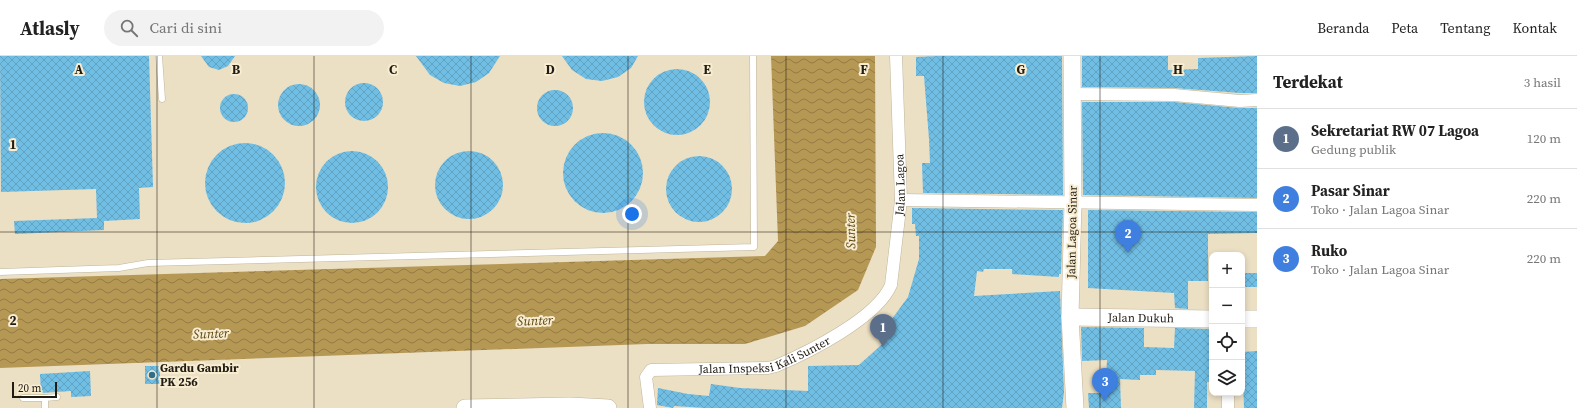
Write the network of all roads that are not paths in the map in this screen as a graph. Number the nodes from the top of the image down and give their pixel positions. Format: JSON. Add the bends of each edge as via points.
{"nodes":[{"id":1,"x":159,"y":56,"type":"edge"},
{"id":2,"x":753,"y":56,"type":"edge"},
{"id":3,"x":896,"y":56,"type":"edge"},
{"id":4,"x":1072,"y":56,"type":"edge"},
{"id":5,"x":1072,"y":94,"type":"junction"},
{"id":6,"x":162,"y":99,"type":"dead end"},
{"id":7,"x":1257,"y":100,"type":"edge"},
{"id":8,"x":901,"y":200,"type":"junction"},
{"id":9,"x":1073,"y":202,"type":"junction"},
{"id":10,"x":1257,"y":205,"type":"edge"},
{"id":11,"x":0,"y":272,"type":"edge"},
{"id":12,"x":876,"y":307,"type":"joint"},
{"id":13,"x":1070,"y":317,"type":"junction"},
{"id":14,"x":1209,"y":319,"type":"edge"},
{"id":15,"x":1245,"y":319,"type":"edge"},
{"id":16,"x":1257,"y":319,"type":"edge"},
{"id":17,"x":1228,"y":396,"type":"edge"},
{"id":18,"x":57,"y":397,"type":"dead end"},
{"id":19,"x":23,"y":398,"type":"dead end"},
{"id":20,"x":45,"y":398,"type":"junction"},
{"id":21,"x":45,"y":408,"type":"edge"},
{"id":22,"x":465,"y":408,"type":"edge"},
{"id":23,"x":608,"y":408,"type":"edge"},
{"id":24,"x":650,"y":408,"type":"edge"},
{"id":25,"x":1074,"y":408,"type":"edge"},
{"id":26,"x":1228,"y":408,"type":"edge"}],
"edges":[{"from":1,"to":6,"type":"lane"},
{"from":2,"to":11,"type":"lane","via":[[754,248],[148,263],[119,268]]},
{"from":3,"to":8,"type":"street","name":"Jalan Lagoa"},
{"from":4,"to":5,"type":"street","name":"Jalan Lagoa Sinar"},
{"from":5,"to":7,"type":"street","via":[[1174,95],[1240,101]]},
{"from":5,"to":9,"type":"street","name":"Jalan Lagoa Sinar"},
{"from":8,"to":9,"type":"street"},
{"from":8,"to":12,"type":"street","name":"Jalan Lagoa","via":[[891,285]]},
{"from":9,"to":10,"type":"street"},
{"from":9,"to":13,"type":"street","name":"Jalan Lagoa Sinar"},
{"from":12,"to":24,"type":"street","name":"Jalan Inspeksi Kali Sunter","via":[[826,342],[776,366],[654,368],[646,377]]},
{"from":13,"to":14,"type":"street","name":"Jalan Dukuh"},
{"from":13,"to":25,"type":"street","name":"Jalan Lagoa Sinar"},
{"from":15,"to":16,"type":"street"},
{"from":17,"to":26,"type":"street"},
{"from":18,"to":20,"type":"lane"},
{"from":19,"to":20,"type":"lane"},
{"from":20,"to":21,"type":"lane"},
{"from":22,"to":23,"type":"street"}]}
